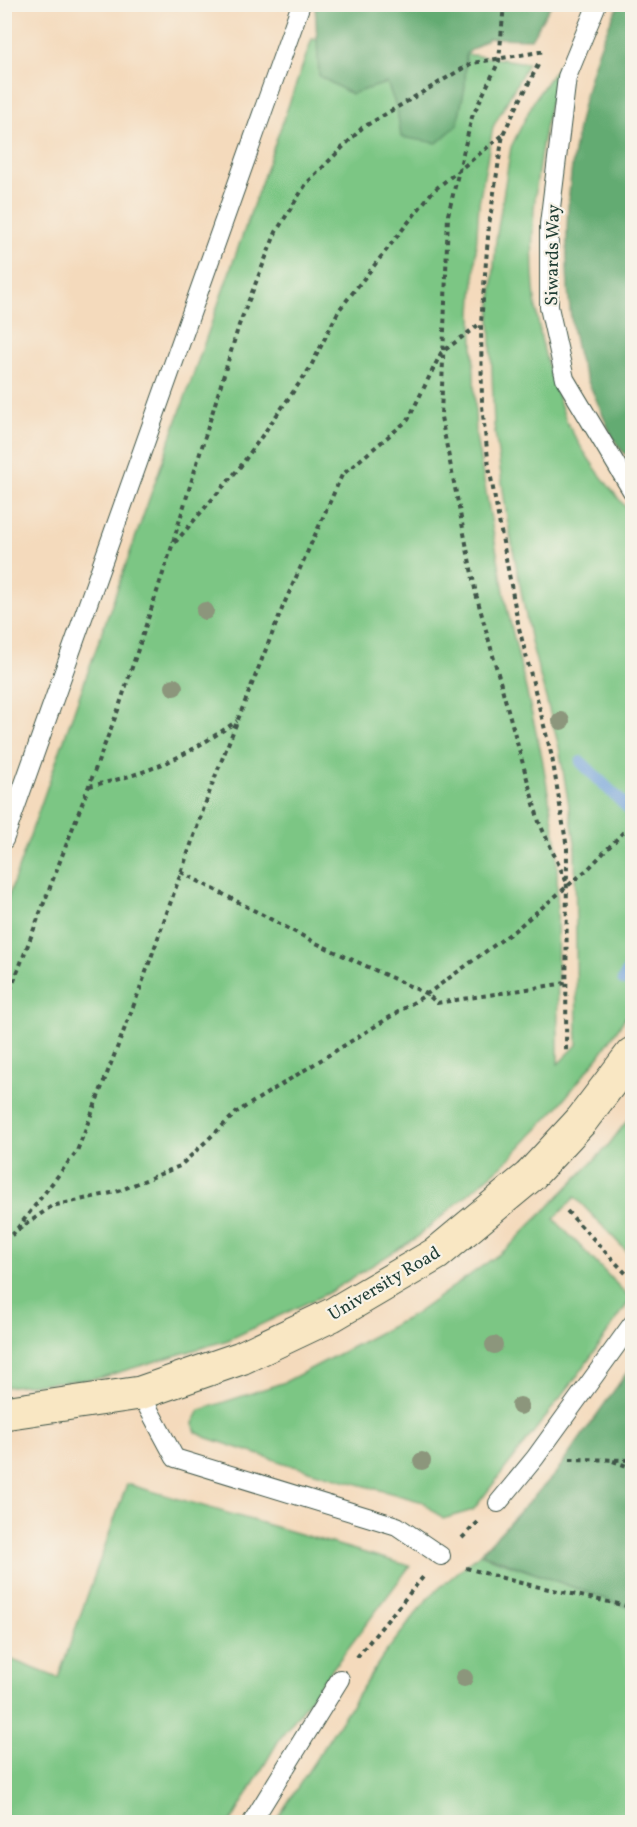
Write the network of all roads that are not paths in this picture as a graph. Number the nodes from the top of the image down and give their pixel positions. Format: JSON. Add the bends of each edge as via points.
{"nodes":[{"id":1,"x":301,"y":4,"type":"edge"},
{"id":2,"x":597,"y":4,"type":"edge"},
{"id":3,"x":633,"y":492,"type":"edge"},
{"id":4,"x":4,"y":840,"type":"edge"},
{"id":5,"x":633,"y":1054,"type":"edge"},
{"id":6,"x":633,"y":1324,"type":"edge"},
{"id":7,"x":140,"y":1393,"type":"junction"},
{"id":8,"x":4,"y":1413,"type":"edge"},
{"id":9,"x":498,"y":1503,"type":"road end"},
{"id":10,"x":441,"y":1556,"type":"road end"},
{"id":11,"x":340,"y":1679,"type":"dead end"},
{"id":12,"x":252,"y":1822,"type":"edge"}],
"edges":[{"from":1,"to":4,"type":"lane"},
{"from":2,"to":3,"type":"lane","name":"Siwards Way","via":[[567,77],[549,224],[549,307],[565,379]]},
{"from":5,"to":7,"type":"street","name":"University Road","bridge":true,"via":[[581,1121],[530,1176],[436,1254],[332,1315],[241,1358]]},
{"from":6,"to":9,"type":"lane","via":[[536,1458]]},
{"from":7,"to":8,"type":"street","name":"University Road"},
{"from":7,"to":10,"type":"lane","via":[[175,1458],[397,1526]]},
{"from":11,"to":12,"type":"lane"}]}
